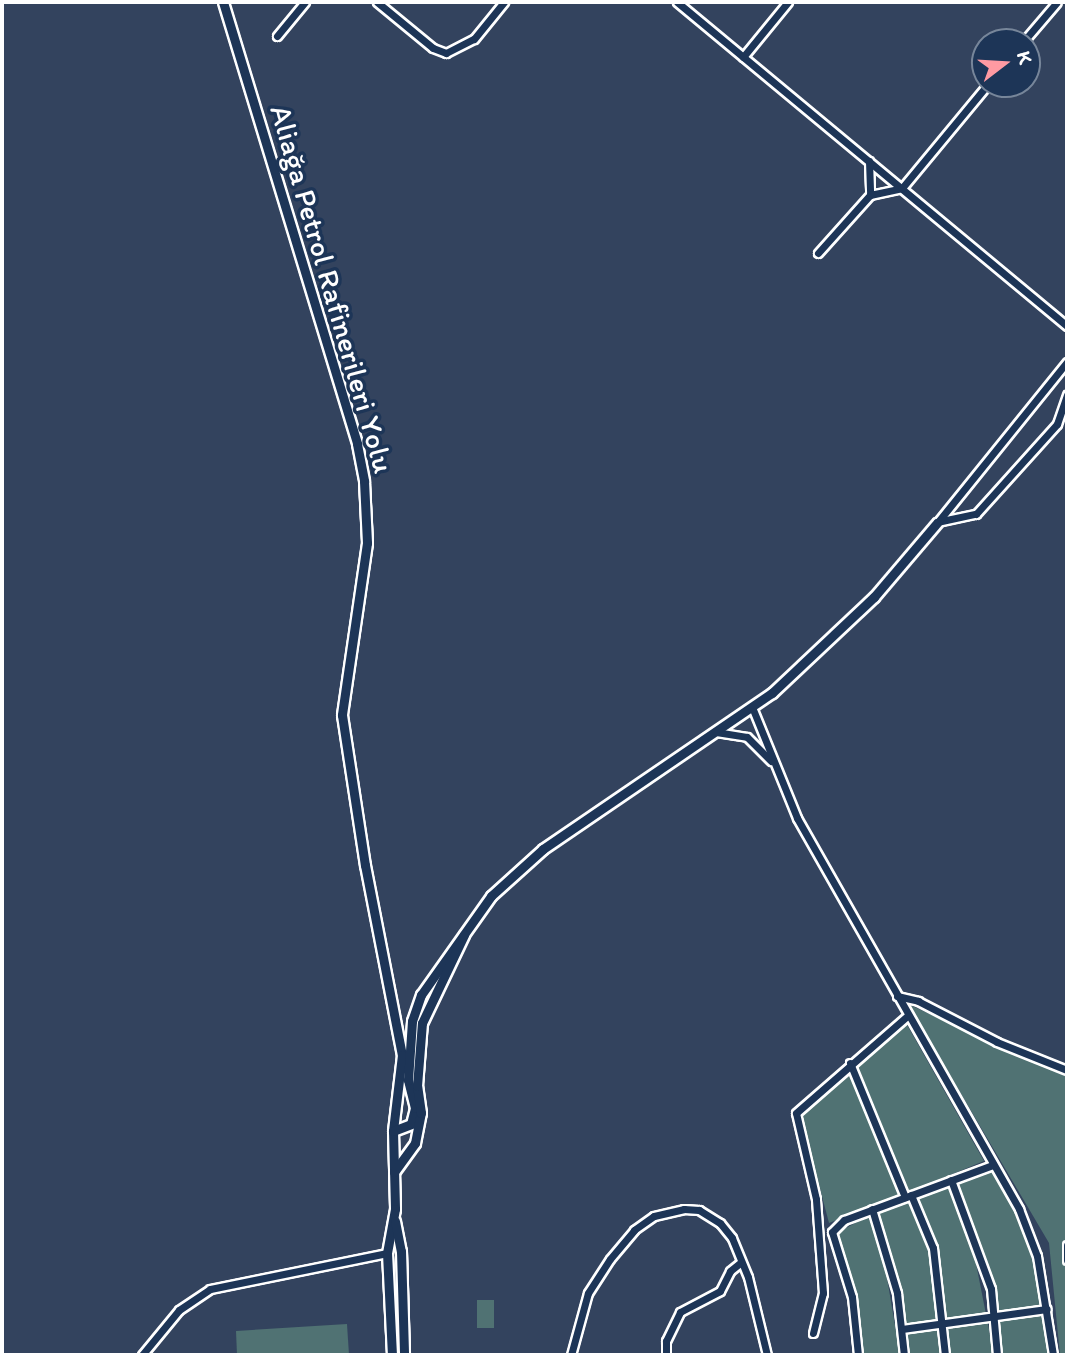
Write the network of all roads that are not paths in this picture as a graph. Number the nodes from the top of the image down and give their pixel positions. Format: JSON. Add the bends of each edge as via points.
{"nodes":[{"id":1,"x":223,"y":2,"type":"edge"},
{"id":2,"x":305,"y":2,"type":"edge"},
{"id":3,"x":377,"y":2,"type":"edge"},
{"id":4,"x":504,"y":2,"type":"edge"},
{"id":5,"x":677,"y":2,"type":"edge"},
{"id":6,"x":788,"y":2,"type":"edge"},
{"id":7,"x":1057,"y":2,"type":"edge"},
{"id":8,"x":1035,"y":28,"type":"edge"},
{"id":9,"x":277,"y":36,"type":"dead end"},
{"id":10,"x":743,"y":57,"type":"junction"},
{"id":11,"x":976,"y":98,"type":"edge"},
{"id":12,"x":869,"y":161,"type":"junction"},
{"id":13,"x":901,"y":188,"type":"junction"},
{"id":14,"x":870,"y":195,"type":"junction"},
{"id":15,"x":818,"y":253,"type":"dead end"},
{"id":16,"x":1067,"y":326,"type":"edge"},
{"id":17,"x":1067,"y":362,"type":"edge"},
{"id":18,"x":1067,"y":395,"type":"edge"},
{"id":19,"x":937,"y":523,"type":"junction"},
{"id":20,"x":752,"y":707,"type":"junction"},
{"id":21,"x":716,"y":732,"type":"junction"},
{"id":22,"x":776,"y":767,"type":"junction"},
{"id":23,"x":897,"y":996,"type":"junction"},
{"id":24,"x":907,"y":1016,"type":"junction"},
{"id":25,"x":850,"y":1063,"type":"junction"},
{"id":26,"x":414,"y":1067,"type":"junction"},
{"id":27,"x":1067,"y":1070,"type":"edge"},
{"id":28,"x":393,"y":1131,"type":"junction"},
{"id":29,"x":993,"y":1165,"type":"junction"},
{"id":30,"x":394,"y":1172,"type":"junction"},
{"id":31,"x":951,"y":1180,"type":"junction"},
{"id":32,"x":908,"y":1196,"type":"junction"},
{"id":33,"x":872,"y":1209,"type":"junction"},
{"id":34,"x":394,"y":1215,"type":"junction"},
{"id":35,"x":1067,"y":1245,"type":"edge"},
{"id":36,"x":387,"y":1253,"type":"junction"},
{"id":37,"x":1067,"y":1260,"type":"edge"},
{"id":38,"x":740,"y":1262,"type":"junction"},
{"id":39,"x":1047,"y":1309,"type":"junction"},
{"id":40,"x":993,"y":1317,"type":"junction"},
{"id":41,"x":944,"y":1324,"type":"junction"},
{"id":42,"x":902,"y":1329,"type":"junction"},
{"id":43,"x":813,"y":1333,"type":"dead end"},
{"id":44,"x":142,"y":1355,"type":"edge"},
{"id":45,"x":392,"y":1355,"type":"edge"},
{"id":46,"x":404,"y":1355,"type":"edge"},
{"id":47,"x":571,"y":1355,"type":"edge"},
{"id":48,"x":666,"y":1355,"type":"edge"},
{"id":49,"x":767,"y":1355,"type":"edge"},
{"id":50,"x":858,"y":1355,"type":"edge"},
{"id":51,"x":904,"y":1355,"type":"edge"},
{"id":52,"x":945,"y":1355,"type":"edge"},
{"id":53,"x":997,"y":1355,"type":"edge"},
{"id":54,"x":1054,"y":1355,"type":"edge"}],
"edges":[{"from":1,"to":28,"type":"street","name":"Aliağa Petrol Rafinerileri Yolu","via":[[357,444],[364,481],[367,543],[342,715],[365,865],[399,1025],[402,1055]]},
{"from":2,"to":9,"type":"street"},
{"from":3,"to":4,"type":"street","via":[[433,48],[446,53],[474,39]]},
{"from":5,"to":10,"type":"street"},
{"from":6,"to":10,"type":"street"},
{"from":7,"to":8,"type":"street"},
{"from":10,"to":12,"type":"street"},
{"from":11,"to":13,"type":"street"},
{"from":12,"to":13,"type":"street"},
{"from":12,"to":14,"type":"street"},
{"from":13,"to":14,"type":"street"},
{"from":13,"to":16,"type":"street"},
{"from":14,"to":15,"type":"street"},
{"from":17,"to":19,"type":"street"},
{"from":18,"to":19,"type":"street","via":[[1057,424],[976,514]]},
{"from":19,"to":20,"type":"street","via":[[874,597]]},
{"from":20,"to":21,"type":"street"},
{"from":20,"to":22,"type":"street"},
{"from":21,"to":22,"type":"street","via":[[747,737]]},
{"from":21,"to":26,"type":"street","via":[[543,849],[491,896],[468,927],[416,1035]]},
{"from":22,"to":23,"type":"street","via":[[790,803]]},
{"from":23,"to":24,"type":"street"},
{"from":23,"to":27,"type":"street","via":[[918,1000],[997,1042]]},
{"from":24,"to":25,"type":"street"},
{"from":24,"to":29,"type":"street"},
{"from":25,"to":32,"type":"street"},
{"from":25,"to":43,"type":"street","via":[[796,1113],[816,1199],[823,1293]]},
{"from":26,"to":28,"type":"street","via":[[411,1124]]},
{"from":26,"to":30,"type":"street","via":[[422,1106],[415,1143]]},
{"from":28,"to":30,"type":"street","name":"Aliağa Petrol Rafinerileri Yolu"},
{"from":29,"to":31,"type":"street"},
{"from":29,"to":39,"type":"street","via":[[1019,1209],[1037,1256]]},
{"from":30,"to":34,"type":"street","name":"Aliağa Petrol Rafinerileri Yolu"},
{"from":31,"to":32,"type":"street"},
{"from":31,"to":40,"type":"street","via":[[991,1289]]},
{"from":32,"to":33,"type":"street"},
{"from":32,"to":41,"type":"street","via":[[933,1248]]},
{"from":33,"to":42,"type":"street","via":[[888,1257]]},
{"from":33,"to":50,"type":"street","via":[[844,1220],[832,1232],[852,1297]]},
{"from":34,"to":36,"type":"street"},
{"from":34,"to":46,"type":"street","via":[[401,1251]]},
{"from":35,"to":37,"type":"street"},
{"from":36,"to":44,"type":"street","via":[[210,1289],[179,1310]]},
{"from":36,"to":45,"type":"street"},
{"from":38,"to":47,"type":"street","via":[[732,1238],[720,1223],[699,1210],[654,1216],[634,1230],[588,1293]]},
{"from":38,"to":48,"type":"street","via":[[720,1291],[680,1312],[666,1341]]},
{"from":38,"to":49,"type":"street"},
{"from":39,"to":40,"type":"street"},
{"from":39,"to":54,"type":"street"},
{"from":40,"to":41,"type":"street"},
{"from":40,"to":53,"type":"street"},
{"from":41,"to":42,"type":"street"},
{"from":41,"to":52,"type":"street"},
{"from":42,"to":51,"type":"street"}]}
